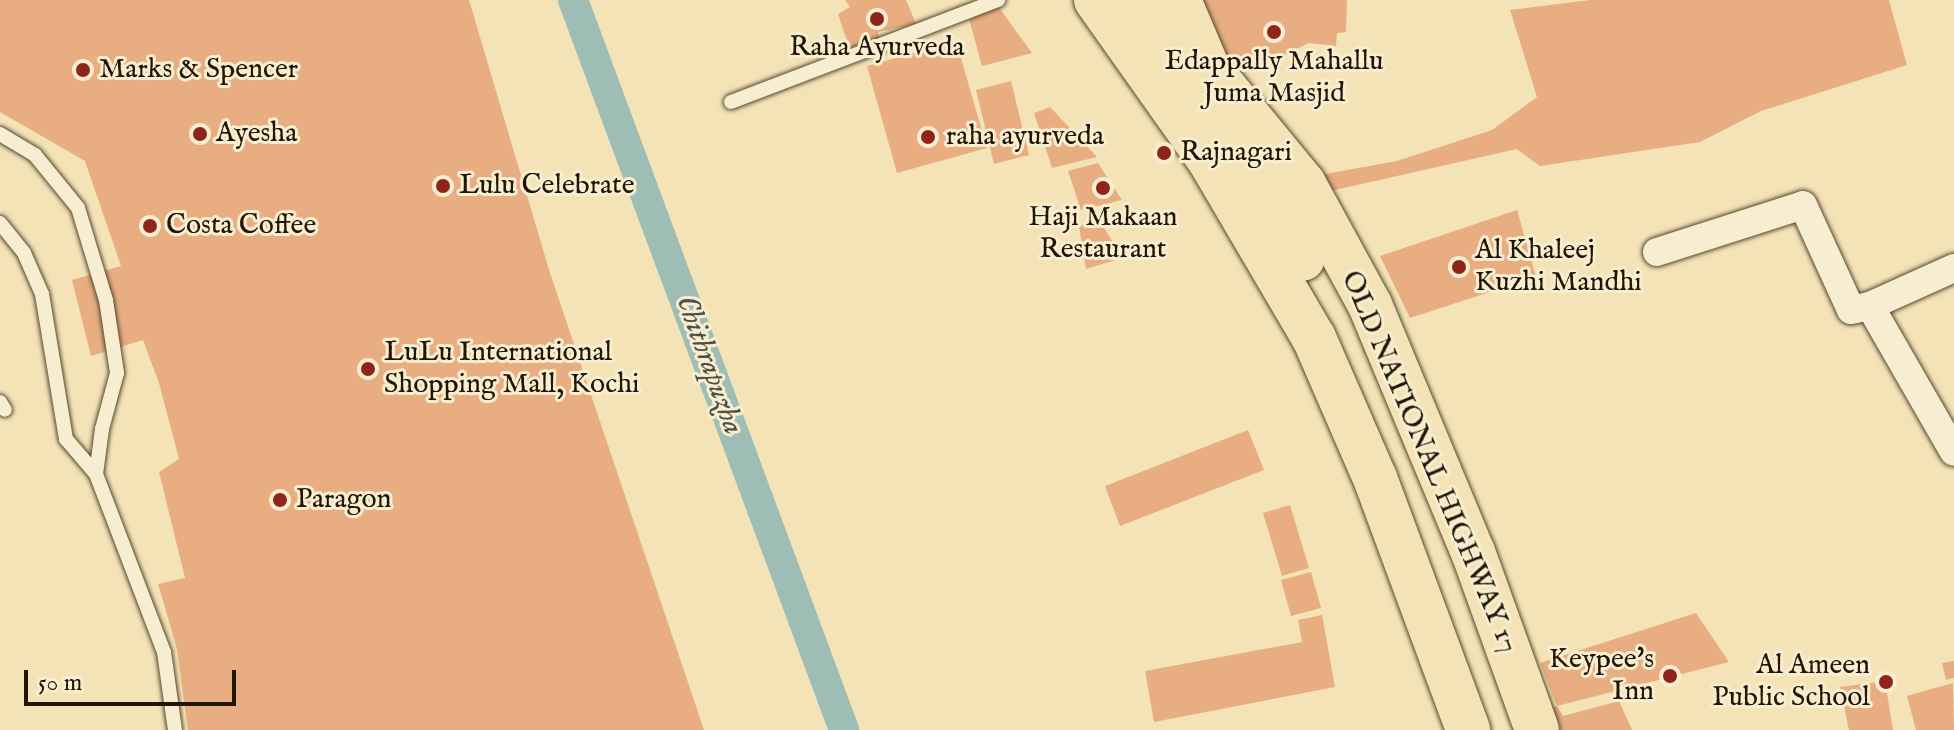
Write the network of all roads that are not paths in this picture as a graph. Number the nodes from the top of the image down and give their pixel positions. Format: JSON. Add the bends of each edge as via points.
{"nodes":[{"id":1,"x":998,"y":0,"type":"edge"},
{"id":2,"x":1096,"y":0,"type":"edge"},
{"id":3,"x":1141,"y":0,"type":"edge"},
{"id":4,"x":1179,"y":0,"type":"edge"},
{"id":5,"x":1200,"y":73,"type":"junction"},
{"id":6,"x":731,"y":102,"type":"dead end"},
{"id":7,"x":0,"y":134,"type":"edge"},
{"id":8,"x":0,"y":223,"type":"edge"},
{"id":9,"x":1657,"y":252,"type":"dead end"},
{"id":10,"x":1954,"y":268,"type":"edge"},
{"id":11,"x":1870,"y":306,"type":"junction"},
{"id":12,"x":1954,"y":452,"type":"edge"},
{"id":13,"x":96,"y":474,"type":"junction"},
{"id":14,"x":175,"y":730,"type":"edge"},
{"id":15,"x":1468,"y":730,"type":"edge"},
{"id":16,"x":1496,"y":730,"type":"edge"},
{"id":17,"x":1537,"y":730,"type":"edge"}],
"edges":[{"from":1,"to":6,"type":"lane"},
{"from":2,"to":15,"type":"main road","via":[[1210,161],[1314,338],[1375,478]]},
{"from":3,"to":5,"type":"main road"},
{"from":4,"to":5,"type":"main road","name":"OLD NATIONAL HIGHWAY 17"},
{"from":5,"to":16,"type":"main road","via":[[1323,297],[1391,453]]},
{"from":5,"to":17,"type":"main road","name":"OLD NATIONAL HIGHWAY 17","via":[[1304,184],[1370,305],[1473,552]]},
{"from":7,"to":13,"type":"lane","via":[[35,155],[78,208],[106,300],[117,373]]},
{"from":8,"to":13,"type":"lane","via":[[24,253],[42,294],[66,439]]},
{"from":9,"to":11,"type":"street","via":[[1803,205],[1851,310]]},
{"from":10,"to":11,"type":"street"},
{"from":11,"to":12,"type":"street"},
{"from":13,"to":14,"type":"lane","via":[[164,652]]}]}
